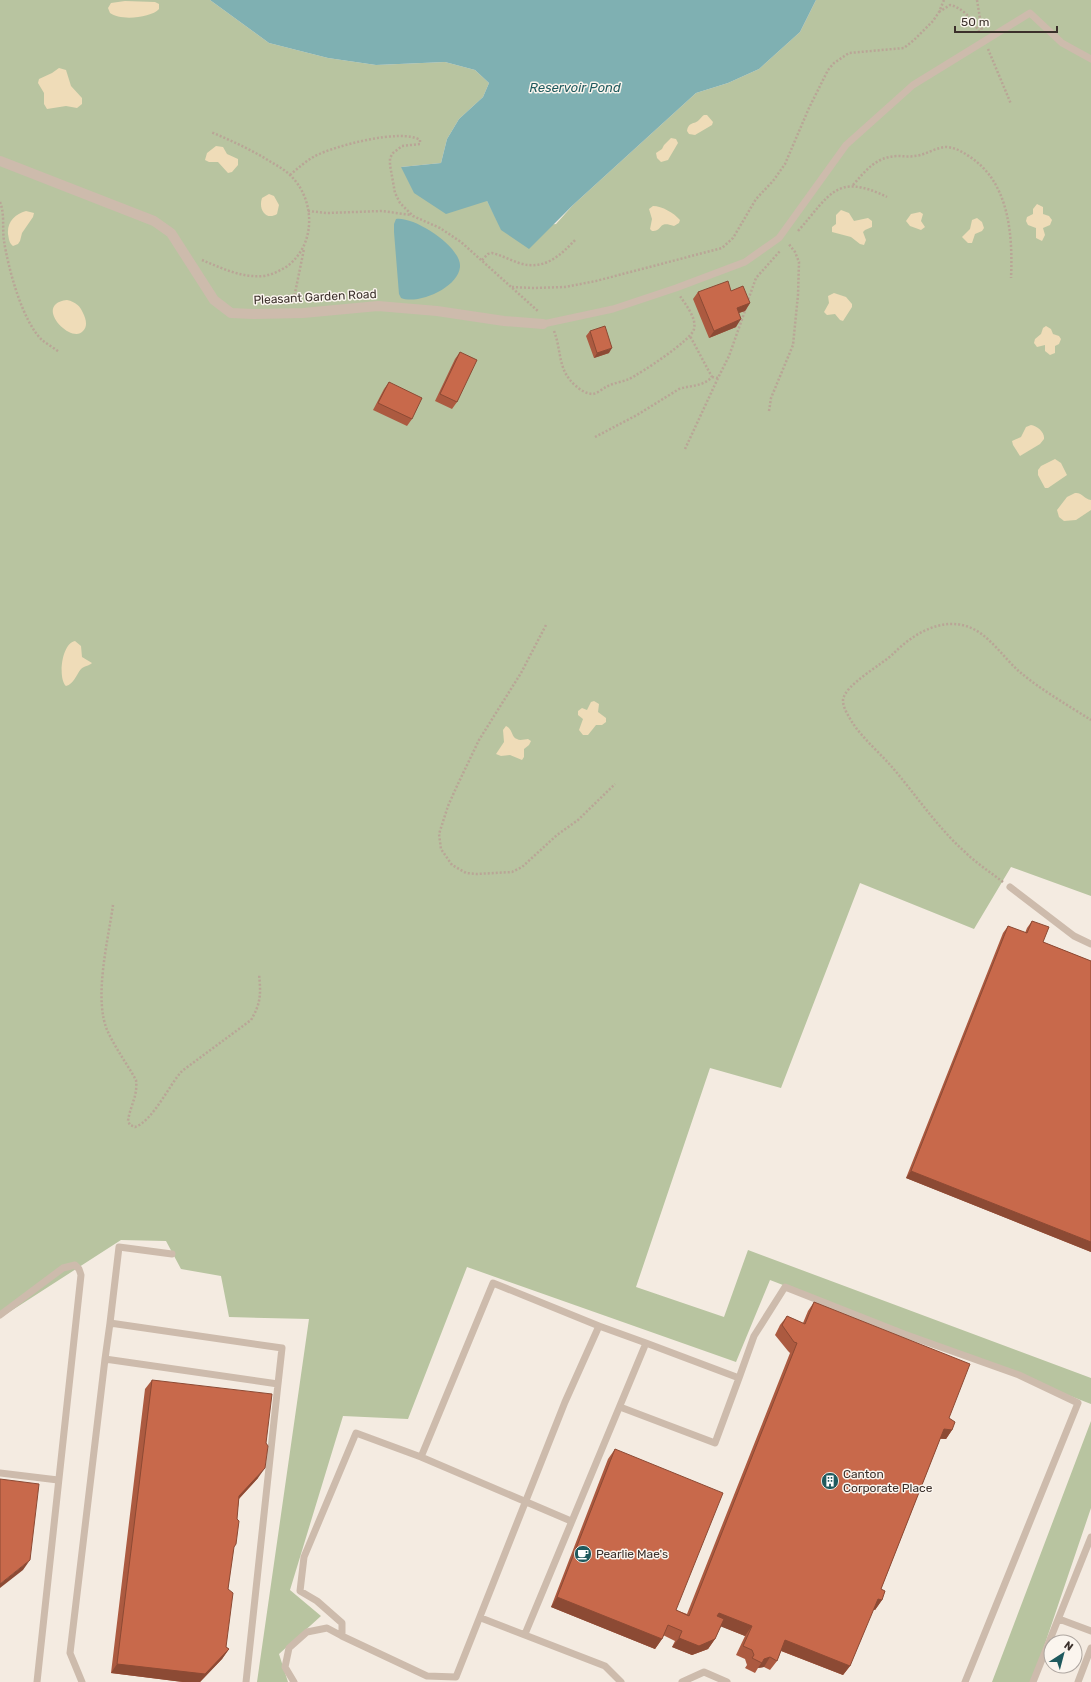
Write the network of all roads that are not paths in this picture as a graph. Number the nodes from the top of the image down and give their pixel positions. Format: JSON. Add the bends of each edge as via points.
{"nodes":[{"id":1,"x":1091,"y":59,"type":"edge"},
{"id":2,"x":0,"y":161,"type":"edge"},
{"id":3,"x":547,"y":324,"type":"joint"},
{"id":4,"x":1010,"y":887,"type":"road end"},
{"id":5,"x":1091,"y":944,"type":"edge"},
{"id":6,"x":172,"y":1254,"type":"dead end"},
{"id":7,"x":0,"y":1315,"type":"edge"},
{"id":8,"x":110,"y":1323,"type":"junction"},
{"id":9,"x":599,"y":1326,"type":"junction"},
{"id":10,"x":646,"y":1344,"type":"junction"},
{"id":11,"x":105,"y":1359,"type":"junction"},
{"id":12,"x":739,"y":1378,"type":"junction"},
{"id":13,"x":278,"y":1384,"type":"junction"},
{"id":14,"x":620,"y":1406,"type":"junction"},
{"id":15,"x":421,"y":1458,"type":"junction"},
{"id":16,"x":0,"y":1473,"type":"edge"},
{"id":17,"x":58,"y":1480,"type":"junction"},
{"id":18,"x":526,"y":1502,"type":"junction"},
{"id":19,"x":571,"y":1521,"type":"junction"},
{"id":20,"x":1091,"y":1537,"type":"edge"},
{"id":21,"x":481,"y":1618,"type":"junction"},
{"id":22,"x":1059,"y":1618,"type":"junction"},
{"id":23,"x":1091,"y":1631,"type":"edge"},
{"id":24,"x":525,"y":1634,"type":"junction"},
{"id":25,"x":342,"y":1636,"type":"junction"},
{"id":26,"x":1091,"y":1648,"type":"edge"},
{"id":27,"x":37,"y":1682,"type":"edge"},
{"id":28,"x":82,"y":1682,"type":"edge"},
{"id":29,"x":246,"y":1682,"type":"edge"},
{"id":30,"x":294,"y":1682,"type":"edge"},
{"id":31,"x":621,"y":1682,"type":"edge"},
{"id":32,"x":682,"y":1682,"type":"edge"},
{"id":33,"x":727,"y":1682,"type":"edge"},
{"id":34,"x":965,"y":1682,"type":"edge"},
{"id":35,"x":1033,"y":1682,"type":"edge"},
{"id":36,"x":1078,"y":1682,"type":"edge"}],
"edges":[{"from":1,"to":3,"type":"lane","via":[[1062,43],[1030,13],[913,85],[846,145],[779,238],[745,262],[613,309]]},
{"from":2,"to":3,"type":"street","name":"Pleasant Garden Road","via":[[154,220],[171,233],[214,300],[231,313],[290,313],[378,306]]},
{"from":4,"to":5,"type":"lane","via":[[1074,936]]},
{"from":6,"to":8,"type":"lane","via":[[119,1247]]},
{"from":7,"to":17,"type":"lane","via":[[63,1268],[76,1265],[79,1269],[81,1275]]},
{"from":8,"to":11,"type":"lane"},
{"from":8,"to":13,"type":"lane","via":[[282,1348]]},
{"from":9,"to":10,"type":"lane"},
{"from":9,"to":15,"type":"lane","via":[[493,1283]]},
{"from":9,"to":18,"type":"lane"},
{"from":10,"to":12,"type":"lane"},
{"from":10,"to":14,"type":"lane"},
{"from":11,"to":13,"type":"lane"},
{"from":11,"to":28,"type":"lane","via":[[70,1654]]},
{"from":12,"to":14,"type":"lane","via":[[715,1443]]},
{"from":12,"to":34,"type":"lane","via":[[754,1336],[785,1287],[1018,1375],[1078,1403]]},
{"from":13,"to":29,"type":"lane"},
{"from":14,"to":19,"type":"lane"},
{"from":15,"to":18,"type":"lane"},
{"from":15,"to":25,"type":"lane","via":[[356,1433],[304,1557],[300,1591],[342,1623]]},
{"from":16,"to":17,"type":"lane"},
{"from":17,"to":27,"type":"lane"},
{"from":18,"to":19,"type":"lane"},
{"from":18,"to":21,"type":"lane"},
{"from":19,"to":24,"type":"lane"},
{"from":20,"to":22,"type":"lane"},
{"from":21,"to":24,"type":"lane"},
{"from":21,"to":25,"type":"lane","via":[[456,1677],[427,1676]]},
{"from":22,"to":23,"type":"lane"},
{"from":22,"to":35,"type":"lane"},
{"from":24,"to":31,"type":"lane","via":[[605,1666]]},
{"from":25,"to":30,"type":"lane","via":[[327,1628],[307,1632],[289,1648],[285,1667]]},
{"from":26,"to":36,"type":"lane"},
{"from":32,"to":33,"type":"lane","via":[[704,1672]]}]}
